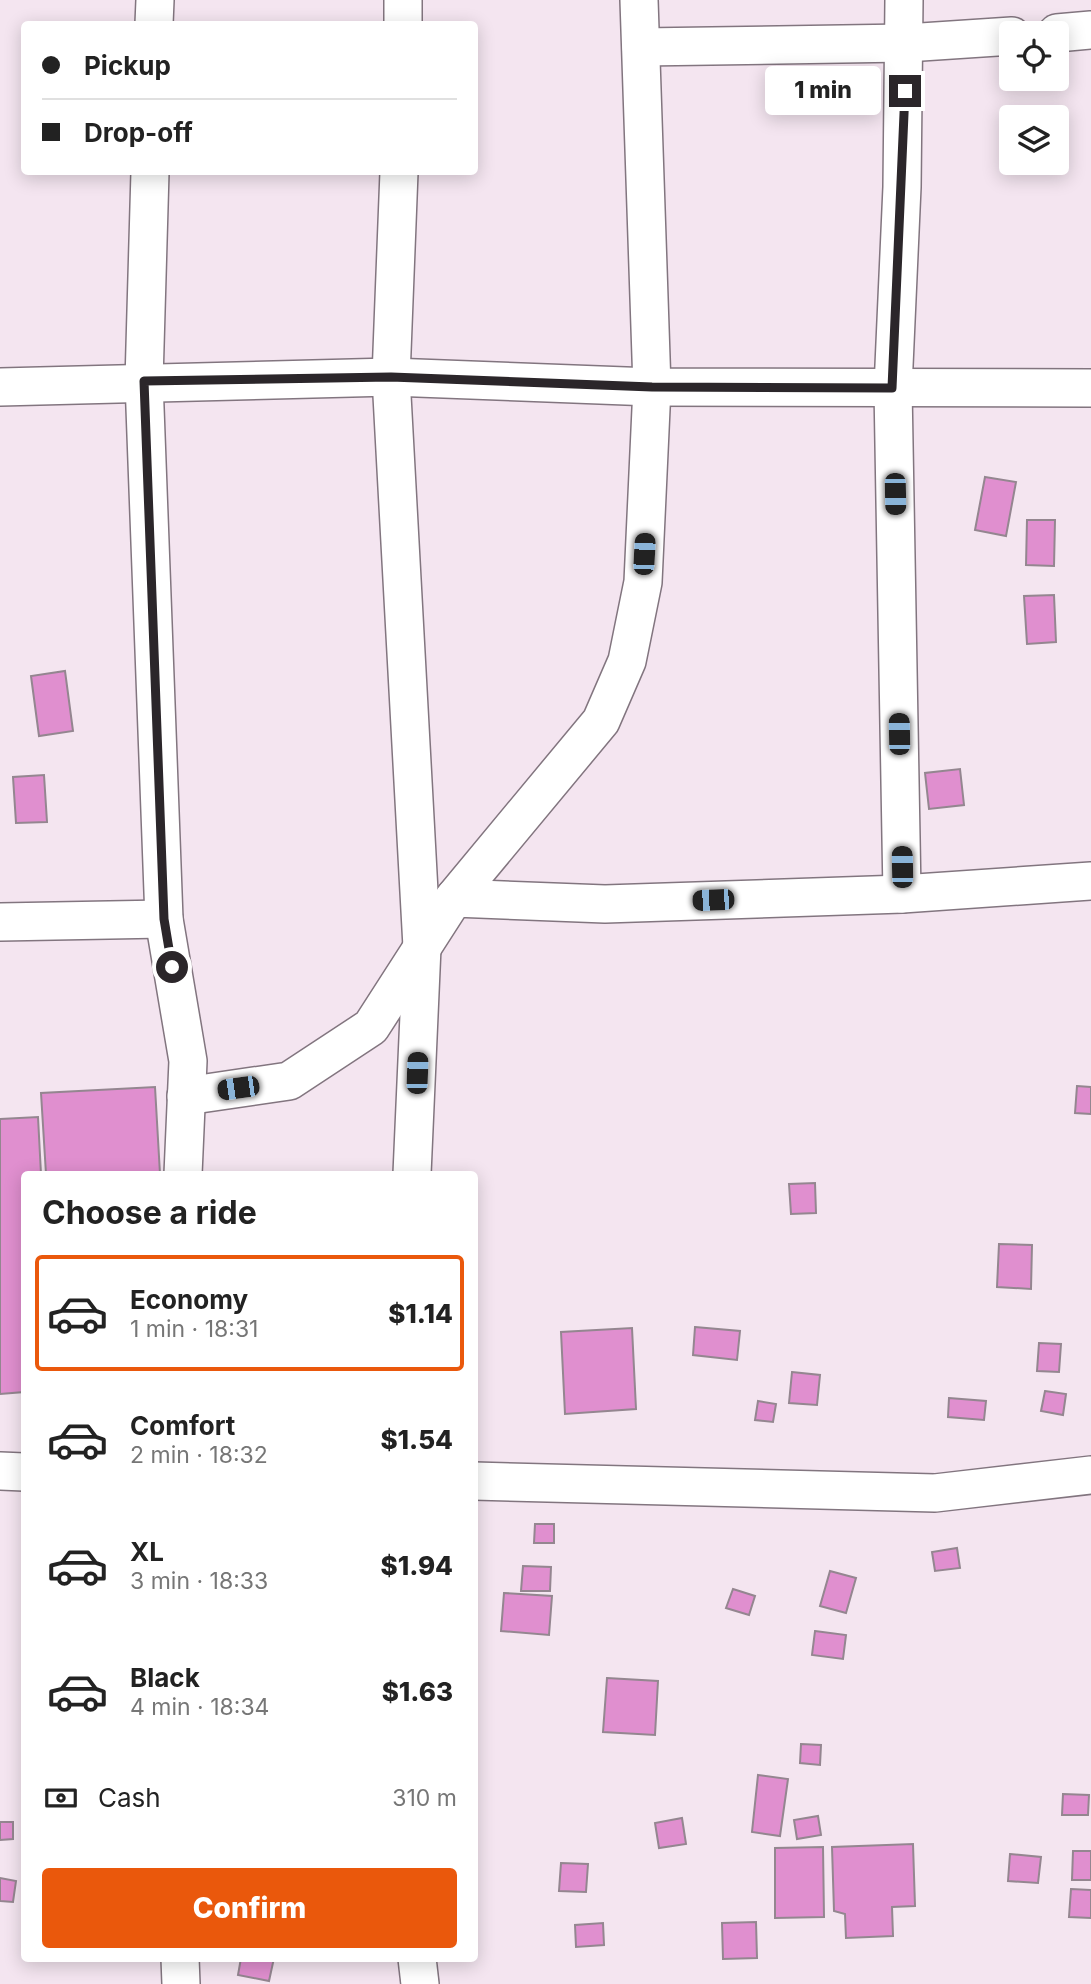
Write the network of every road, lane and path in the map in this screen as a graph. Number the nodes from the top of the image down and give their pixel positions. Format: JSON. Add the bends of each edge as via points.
{"nodes":[{"id":1,"x":155,"y":0,"type":"edge"},
{"id":2,"x":403,"y":0,"type":"edge"},
{"id":3,"x":639,"y":0,"type":"edge"},
{"id":4,"x":904,"y":0,"type":"edge"},
{"id":5,"x":154,"y":21,"type":"edge"},
{"id":6,"x":403,"y":21,"type":"edge"},
{"id":7,"x":1091,"y":30,"type":"edge"},
{"id":8,"x":1069,"y":32,"type":"edge"},
{"id":9,"x":999,"y":37,"type":"edge"},
{"id":10,"x":906,"y":43,"type":"junction"},
{"id":11,"x":640,"y":47,"type":"junction"},
{"id":12,"x":150,"y":175,"type":"edge"},
{"id":13,"x":399,"y":175,"type":"edge"},
{"id":14,"x":391,"y":377,"type":"junction"},
{"id":15,"x":144,"y":381,"type":"junction"},
{"id":16,"x":0,"y":387,"type":"edge"},
{"id":17,"x":652,"y":387,"type":"junction"},
{"id":18,"x":892,"y":388,"type":"junction"},
{"id":19,"x":1091,"y":388,"type":"edge"},
{"id":20,"x":1091,"y":881,"type":"edge"},
{"id":21,"x":902,"y":894,"type":"junction"},
{"id":22,"x":454,"y":898,"type":"junction"},
{"id":23,"x":164,"y":919,"type":"junction"},
{"id":24,"x":0,"y":922,"type":"edge"},
{"id":25,"x":422,"y":947,"type":"junction"},
{"id":26,"x":186,"y":1096,"type":"junction"},
{"id":27,"x":183,"y":1171,"type":"edge"},
{"id":28,"x":412,"y":1171,"type":"edge"},
{"id":29,"x":0,"y":1471,"type":"edge"},
{"id":30,"x":21,"y":1472,"type":"edge"},
{"id":31,"x":1091,"y":1475,"type":"edge"},
{"id":32,"x":478,"y":1481,"type":"edge"},
{"id":33,"x":180,"y":1962,"type":"edge"},
{"id":34,"x":417,"y":1962,"type":"edge"},
{"id":35,"x":181,"y":1984,"type":"edge"},
{"id":36,"x":420,"y":1984,"type":"edge"}],
"edges":[{"from":1,"to":5,"type":"street"},
{"from":2,"to":6,"type":"street"},
{"from":3,"to":11,"type":"street"},
{"from":4,"to":10,"type":"street"},
{"from":7,"to":8,"type":"street"},
{"from":9,"to":10,"type":"street"},
{"from":10,"to":11,"type":"street"},
{"from":10,"to":18,"type":"street"},
{"from":11,"to":17,"type":"street"},
{"from":12,"to":15,"type":"street"},
{"from":13,"to":14,"type":"street"},
{"from":14,"to":15,"type":"street"},
{"from":14,"to":17,"type":"street"},
{"from":14,"to":25,"type":"street"},
{"from":15,"to":16,"type":"street"},
{"from":15,"to":23,"type":"street"},
{"from":17,"to":18,"type":"street"},
{"from":17,"to":22,"type":"street","via":[[643,582],[628,661],[601,720]]},
{"from":18,"to":19,"type":"street"},
{"from":18,"to":21,"type":"street"},
{"from":20,"to":21,"type":"street"},
{"from":21,"to":22,"type":"street","via":[[605,904]]},
{"from":22,"to":25,"type":"street"},
{"from":23,"to":24,"type":"street"},
{"from":23,"to":26,"type":"street","via":[[188,1061]]},
{"from":25,"to":26,"type":"street","via":[[372,1027],[289,1081]]},
{"from":25,"to":28,"type":"street"},
{"from":26,"to":27,"type":"street"},
{"from":29,"to":30,"type":"street"},
{"from":31,"to":32,"type":"street","via":[[935,1493]]},
{"from":33,"to":35,"type":"street"},
{"from":34,"to":36,"type":"street"}]}
